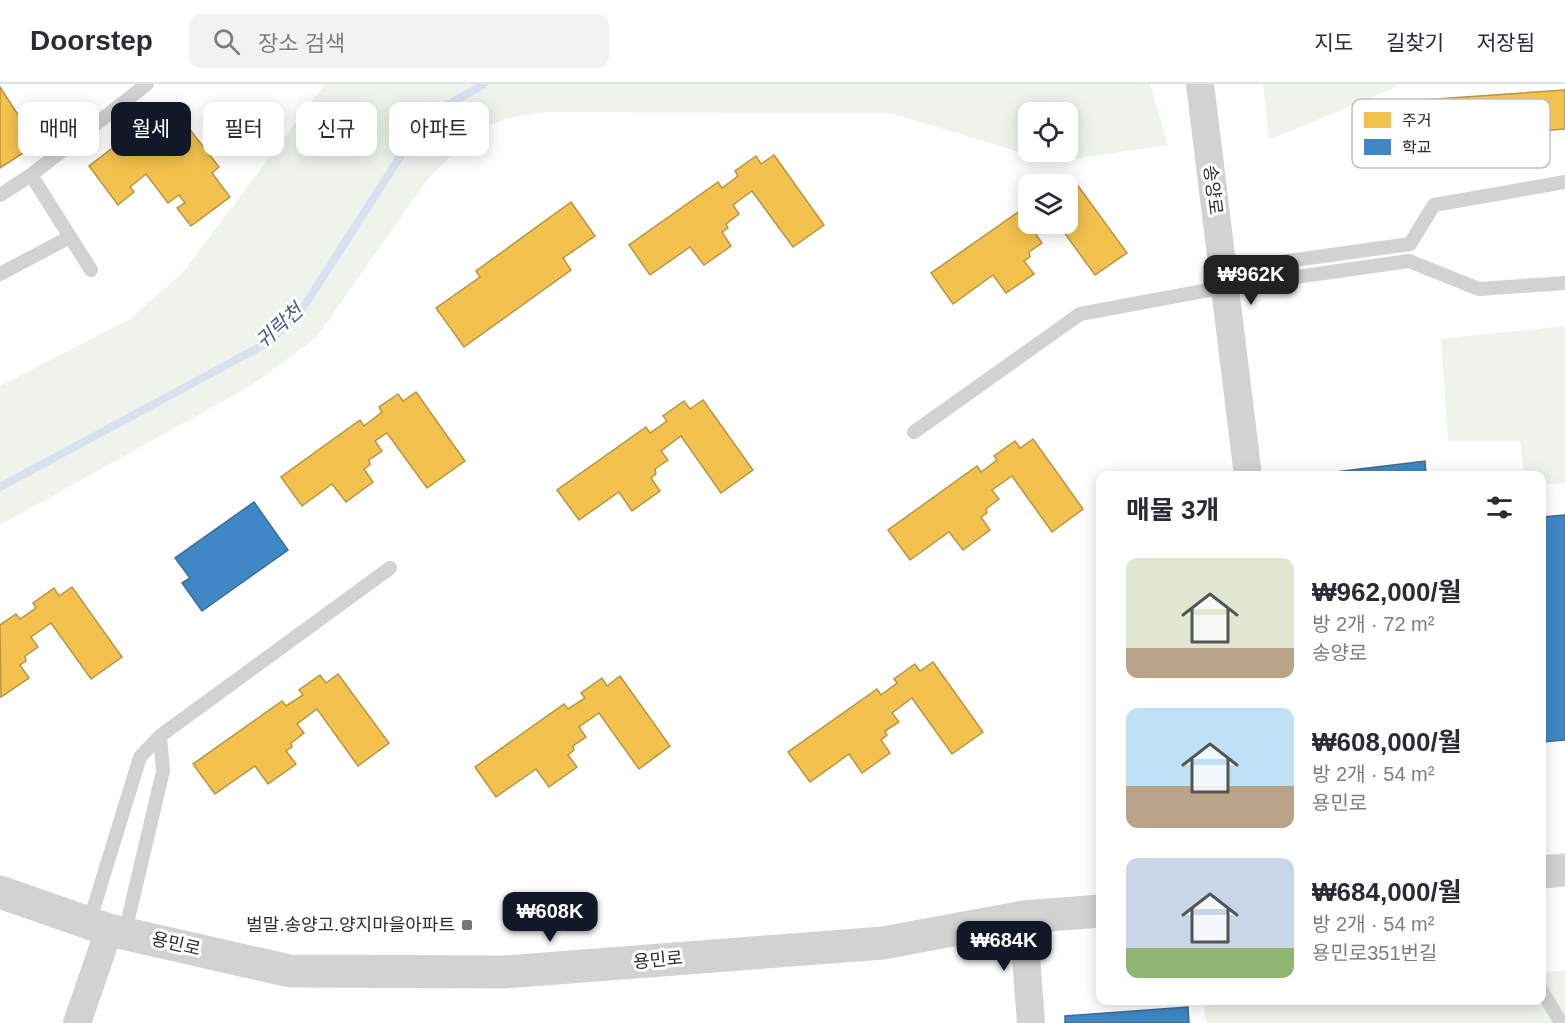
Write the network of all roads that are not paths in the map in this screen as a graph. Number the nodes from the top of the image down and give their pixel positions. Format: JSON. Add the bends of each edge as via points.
{"nodes":[{"id":1,"x":147,"y":84,"type":"edge"},
{"id":2,"x":1200,"y":84,"type":"edge"},
{"id":3,"x":31,"y":175,"type":"junction"},
{"id":4,"x":1565,"y":182,"type":"edge"},
{"id":5,"x":0,"y":195,"type":"edge"},
{"id":6,"x":70,"y":237,"type":"junction"},
{"id":7,"x":91,"y":270,"type":"dead end"},
{"id":8,"x":0,"y":274,"type":"edge"},
{"id":9,"x":1224,"y":278,"type":"junction"},
{"id":10,"x":1565,"y":283,"type":"edge"},
{"id":11,"x":914,"y":432,"type":"dead end"},
{"id":12,"x":1247,"y":471,"type":"edge"},
{"id":13,"x":390,"y":568,"type":"dead end"},
{"id":14,"x":160,"y":736,"type":"junction"},
{"id":15,"x":1565,"y":870,"type":"edge"},
{"id":16,"x":1546,"y":872,"type":"edge"},
{"id":17,"x":0,"y":892,"type":"edge"},
{"id":18,"x":1096,"y":911,"type":"edge"},
{"id":19,"x":1023,"y":917,"type":"junction"},
{"id":20,"x":108,"y":928,"type":"junction"},
{"id":21,"x":1546,"y":998,"type":"edge"},
{"id":22,"x":77,"y":1023,"type":"edge"},
{"id":23,"x":1031,"y":1023,"type":"edge"},
{"id":24,"x":1561,"y":1023,"type":"edge"}],
"edges":[{"from":1,"to":3,"type":"lane"},
{"from":2,"to":9,"type":"street","name":"송양로"},
{"from":3,"to":5,"type":"lane"},
{"from":3,"to":6,"type":"lane"},
{"from":4,"to":9,"type":"lane","via":[[1434,205],[1410,244]]},
{"from":6,"to":7,"type":"lane"},
{"from":6,"to":8,"type":"lane"},
{"from":9,"to":10,"type":"lane","via":[[1409,261],[1479,289]]},
{"from":9,"to":11,"type":"lane","via":[[1080,314]]},
{"from":9,"to":12,"type":"street","name":"송양로"},
{"from":13,"to":14,"type":"lane"},
{"from":14,"to":20,"type":"lane","via":[[163,771]]},
{"from":14,"to":20,"type":"lane","via":[[140,757]]},
{"from":15,"to":16,"type":"street"},
{"from":17,"to":20,"type":"street","name":"용민로"},
{"from":18,"to":19,"type":"street","name":"용민로"},
{"from":19,"to":20,"type":"street","name":"용민로","via":[[884,943],[504,972],[290,971]]},
{"from":19,"to":23,"type":"street"},
{"from":20,"to":22,"type":"street"},
{"from":21,"to":24,"type":"lane"}]}
